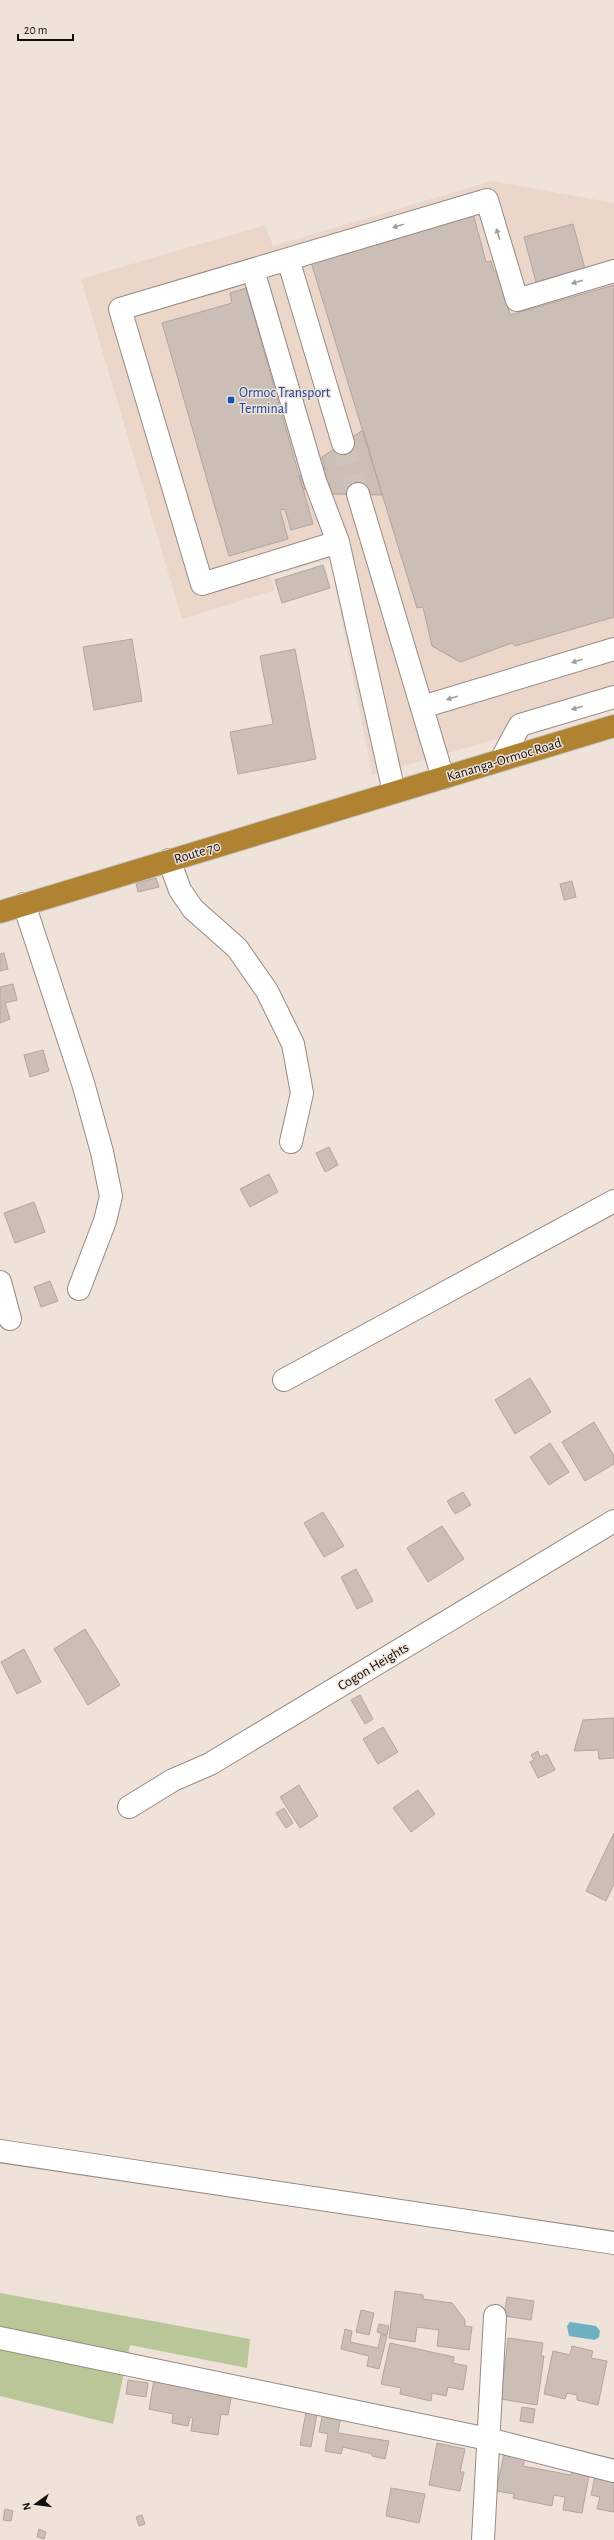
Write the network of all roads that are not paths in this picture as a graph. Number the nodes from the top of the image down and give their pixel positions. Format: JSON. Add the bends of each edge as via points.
{"nodes":[{"id":1,"x":288,"y":259,"type":"junction"},
{"id":2,"x":253,"y":270,"type":"junction"},
{"id":3,"x":614,"y":271,"type":"edge"},
{"id":4,"x":343,"y":443,"type":"tunnel mouth"},
{"id":5,"x":358,"y":494,"type":"tunnel mouth"},
{"id":6,"x":338,"y":542,"type":"junction"},
{"id":7,"x":614,"y":649,"type":"edge"},
{"id":8,"x":614,"y":697,"type":"edge"},
{"id":9,"x":422,"y":707,"type":"junction"},
{"id":10,"x":614,"y":726,"type":"edge"},
{"id":11,"x":501,"y":760,"type":"junction"},
{"id":12,"x":443,"y":778,"type":"junction"},
{"id":13,"x":394,"y":792,"type":"junction"},
{"id":14,"x":169,"y":860,"type":"junction"},
{"id":15,"x":24,"y":904,"type":"junction"},
{"id":16,"x":0,"y":912,"type":"edge"},
{"id":17,"x":291,"y":1142,"type":"dead end"},
{"id":18,"x":614,"y":1201,"type":"edge"},
{"id":19,"x":0,"y":1282,"type":"edge"},
{"id":20,"x":79,"y":1289,"type":"dead end"},
{"id":21,"x":10,"y":1319,"type":"dead end"},
{"id":22,"x":284,"y":1380,"type":"dead end"},
{"id":23,"x":614,"y":1521,"type":"edge"},
{"id":24,"x":129,"y":1807,"type":"dead end"},
{"id":25,"x":0,"y":2151,"type":"edge"},
{"id":26,"x":614,"y":2243,"type":"edge"},
{"id":27,"x":495,"y":2316,"type":"dead end"},
{"id":28,"x":0,"y":2338,"type":"edge"},
{"id":29,"x":488,"y":2439,"type":"junction"},
{"id":30,"x":614,"y":2471,"type":"edge"},
{"id":31,"x":483,"y":2540,"type":"edge"}],
"edges":[{"from":1,"to":2,"type":"street"},
{"from":3,"to":1,"type":"street","one_way":true,"via":[[517,300],[487,200]]},
{"from":1,"to":4,"type":"street"},
{"from":2,"to":6,"type":"street","via":[[315,481]]},
{"from":2,"to":6,"type":"street","via":[[120,309],[202,584]]},
{"from":5,"to":9,"type":"street"},
{"from":6,"to":13,"type":"street"},
{"from":7,"to":9,"type":"street","one_way":true},
{"from":8,"to":11,"type":"street","one_way":true,"via":[[520,724]]},
{"from":9,"to":12,"type":"street"},
{"from":10,"to":11,"type":"highway","name":"Kananga-Ormoc Road"},
{"from":11,"to":12,"type":"highway","name":"Kananga-Ormoc Road"},
{"from":12,"to":13,"type":"highway","name":"Kananga-Ormoc Road"},
{"from":13,"to":14,"type":"highway","name":"Route 70"},
{"from":14,"to":15,"type":"highway","name":"Route 70"},
{"from":14,"to":17,"type":"street","via":[[180,890],[193,909],[237,948],[267,992],[293,1044],[302,1093]]},
{"from":15,"to":16,"type":"highway","name":"Route 70"},
{"from":15,"to":20,"type":"street","via":[[82,1083],[102,1152],[111,1196],[105,1221]]},
{"from":18,"to":22,"type":"street"},
{"from":19,"to":21,"type":"street"},
{"from":23,"to":24,"type":"street","name":"Cogon Heights","via":[[210,1764],[173,1780]]},
{"from":25,"to":26,"type":"street"},
{"from":27,"to":29,"type":"street"},
{"from":28,"to":29,"type":"street"},
{"from":29,"to":30,"type":"street"},
{"from":29,"to":31,"type":"street"}]}
